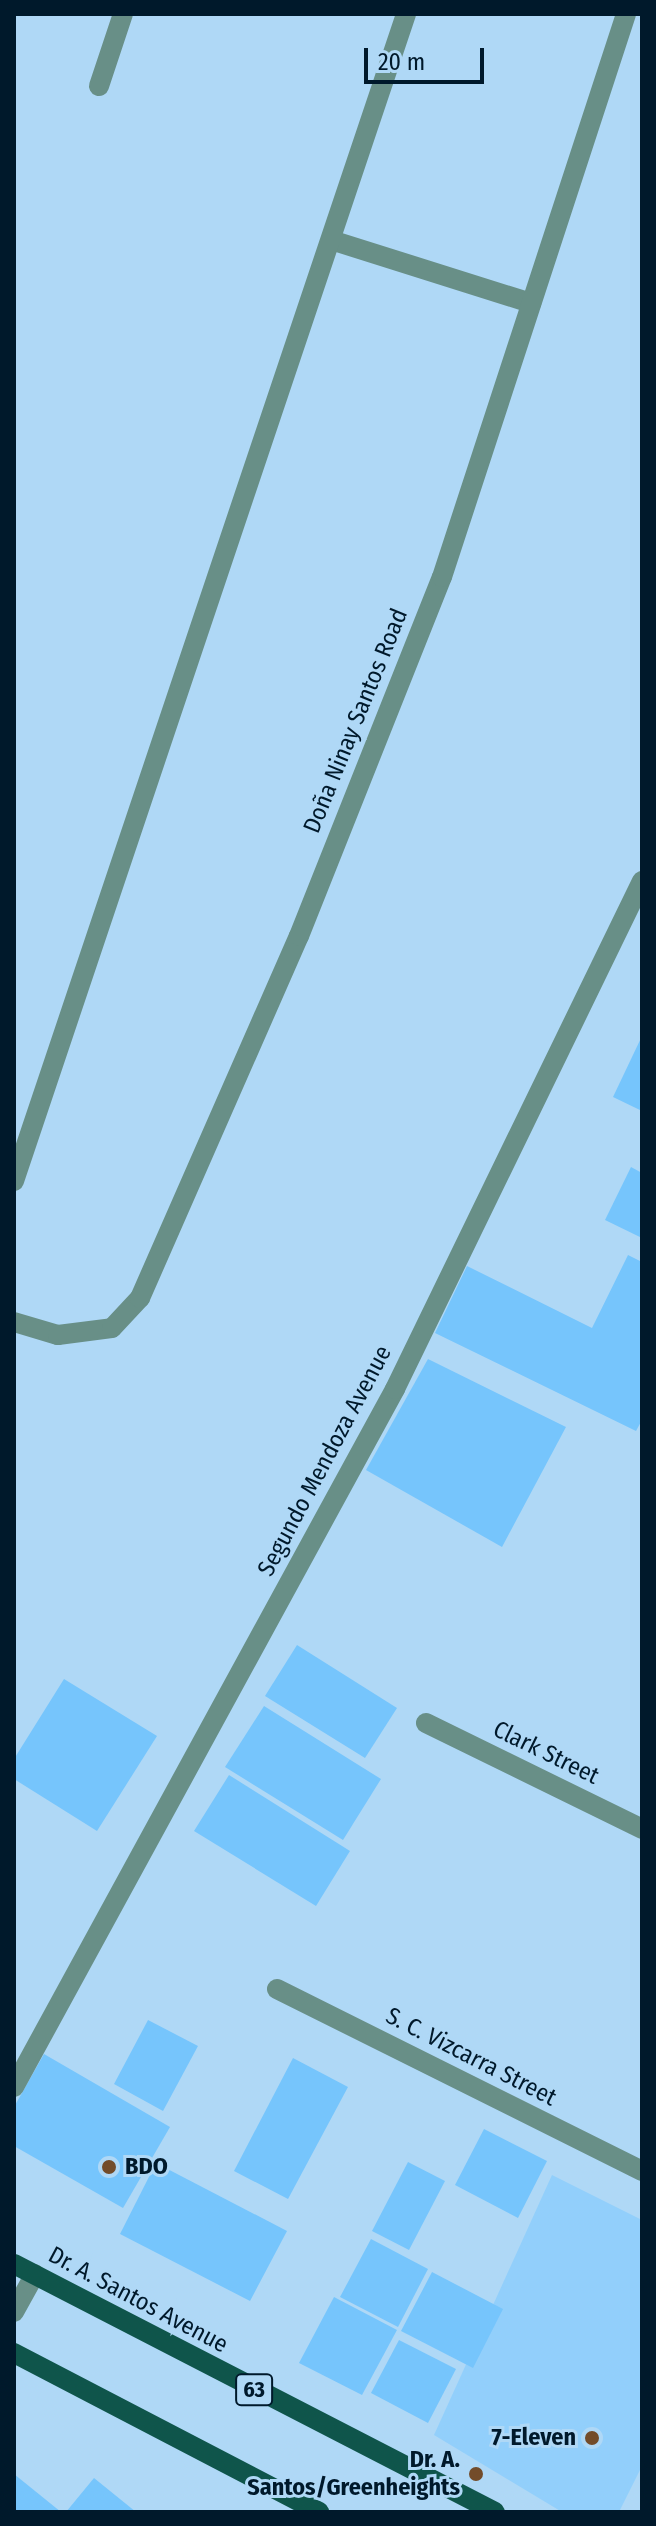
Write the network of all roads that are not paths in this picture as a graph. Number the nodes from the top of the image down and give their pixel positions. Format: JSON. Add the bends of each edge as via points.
{"nodes":[{"id":1,"x":123,"y":14,"type":"edge"},
{"id":2,"x":406,"y":14,"type":"edge"},
{"id":3,"x":626,"y":14,"type":"edge"},
{"id":4,"x":99,"y":86,"type":"dead end"},
{"id":5,"x":331,"y":240,"type":"junction"},
{"id":6,"x":531,"y":303,"type":"junction"},
{"id":7,"x":642,"y":881,"type":"edge"},
{"id":8,"x":14,"y":1181,"type":"edge"},
{"id":9,"x":14,"y":1322,"type":"edge"},
{"id":10,"x":426,"y":1723,"type":"dead end"},
{"id":11,"x":642,"y":1829,"type":"edge"},
{"id":12,"x":277,"y":1989,"type":"dead end"},
{"id":13,"x":14,"y":2087,"type":"edge"},
{"id":14,"x":642,"y":2171,"type":"edge"},
{"id":15,"x":14,"y":2264,"type":"edge"},
{"id":16,"x":35,"y":2274,"type":"junction"},
{"id":17,"x":14,"y":2312,"type":"edge"},
{"id":18,"x":14,"y":2353,"type":"edge"},
{"id":19,"x":314,"y":2511,"type":"edge"},
{"id":20,"x":495,"y":2512,"type":"edge"}],
"edges":[{"from":1,"to":4,"type":"street"},
{"from":2,"to":5,"type":"street"},
{"from":3,"to":6,"type":"street","name":"Doña Ninay Santos Road"},
{"from":5,"to":6,"type":"street"},
{"from":5,"to":8,"type":"street"},
{"from":6,"to":9,"type":"street","name":"Doña Ninay Santos Road","via":[[442,577],[299,936],[140,1298],[112,1328],[58,1335]]},
{"from":7,"to":13,"type":"street","name":"Segundo Mendoza Avenue","via":[[395,1389]]},
{"from":10,"to":11,"type":"street","name":"Clark Street"},
{"from":12,"to":14,"type":"street","name":"S. C. Vizcarra Street"},
{"from":15,"to":16,"type":"main road","name":"Dr. A. Santos Avenue","number":"63"},
{"from":16,"to":17,"type":"street"},
{"from":16,"to":20,"type":"main road","name":"Dr. A. Santos Avenue","number":"63"},
{"from":18,"to":19,"type":"main road"}]}
